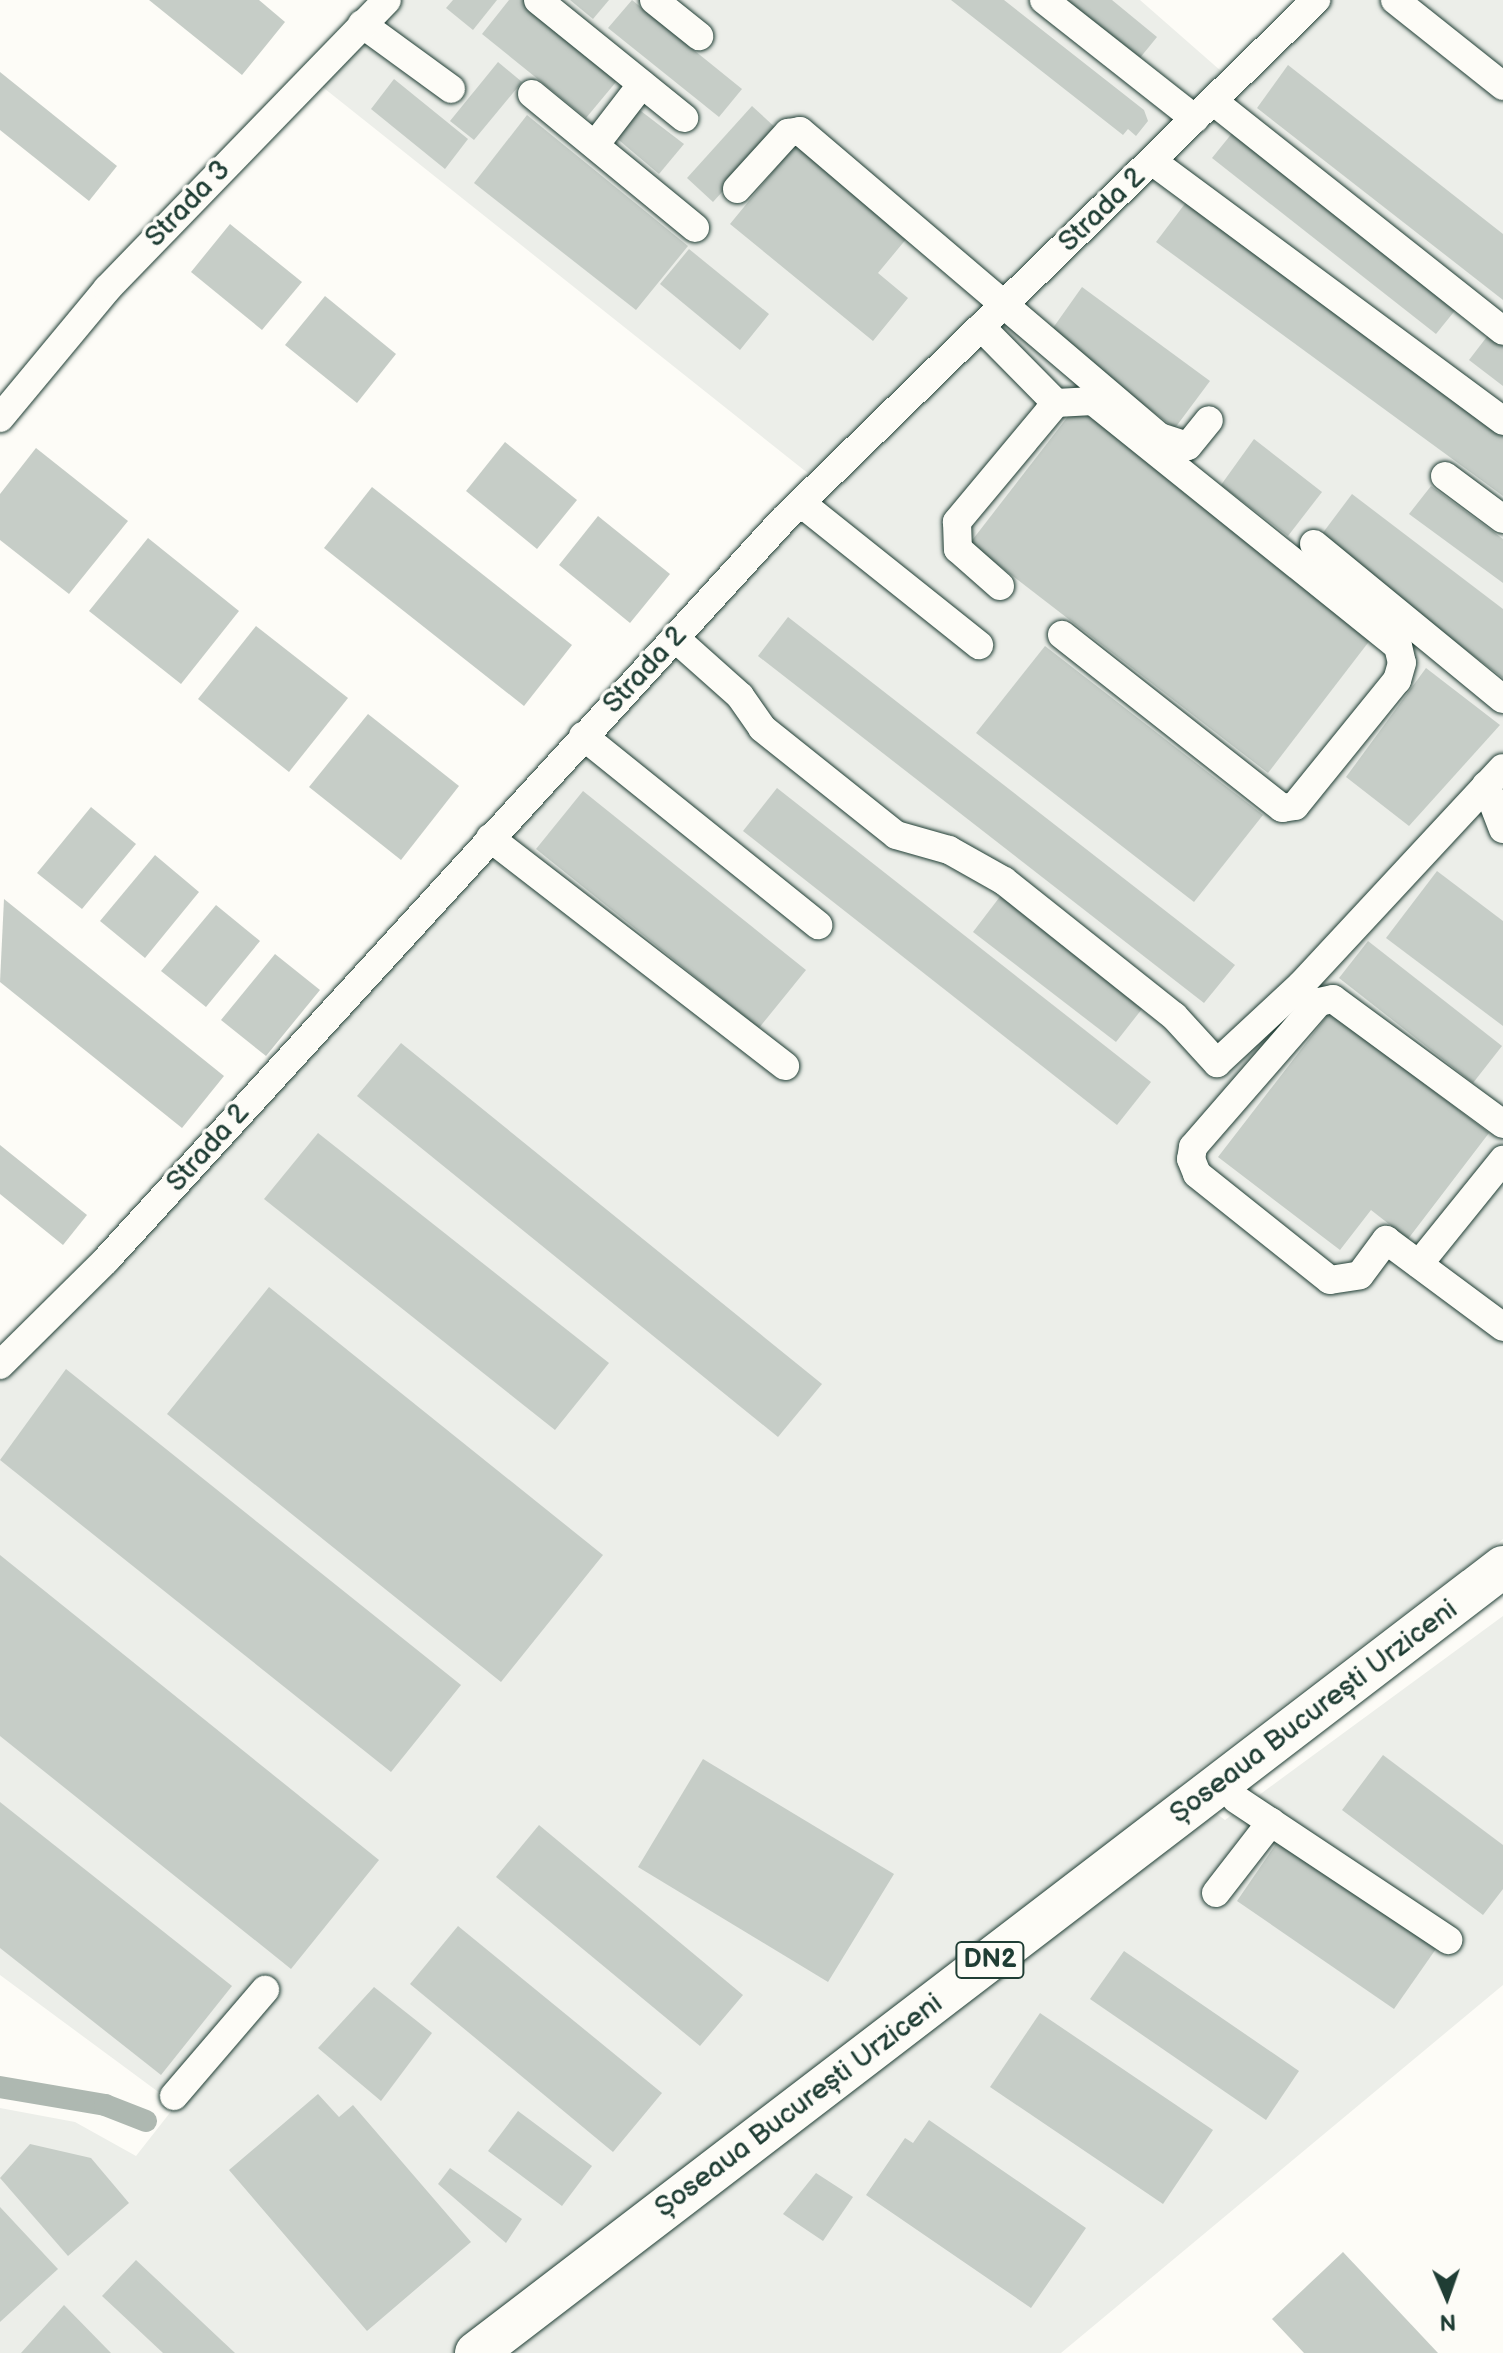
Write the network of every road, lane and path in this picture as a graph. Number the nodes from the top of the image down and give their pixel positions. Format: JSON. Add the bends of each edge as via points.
{"nodes":[{"id":1,"x":387,"y":0,"type":"edge"},
{"id":2,"x":538,"y":0,"type":"edge"},
{"id":3,"x":654,"y":0,"type":"edge"},
{"id":4,"x":1044,"y":0,"type":"edge"},
{"id":5,"x":1316,"y":0,"type":"edge"},
{"id":6,"x":1395,"y":0,"type":"edge"},
{"id":7,"x":362,"y":24,"type":"junction"},
{"id":8,"x":699,"y":36,"type":"dead end"},
{"id":9,"x":642,"y":84,"type":"junction"},
{"id":10,"x":1503,"y":86,"type":"edge"},
{"id":11,"x":451,"y":89,"type":"dead end"},
{"id":12,"x":532,"y":94,"type":"dead end"},
{"id":13,"x":1204,"y":110,"type":"junction"},
{"id":14,"x":684,"y":118,"type":"dead end"},
{"id":15,"x":595,"y":145,"type":"junction"},
{"id":16,"x":1152,"y":161,"type":"junction"},
{"id":17,"x":737,"y":189,"type":"dead end"},
{"id":18,"x":695,"y":228,"type":"dead end"},
{"id":19,"x":1004,"y":305,"type":"junction"},
{"id":20,"x":981,"y":327,"type":"junction"},
{"id":21,"x":1503,"y":331,"type":"edge"},
{"id":22,"x":1056,"y":403,"type":"junction"},
{"id":23,"x":0,"y":418,"type":"edge"},
{"id":24,"x":1209,"y":420,"type":"dead end"},
{"id":25,"x":1503,"y":421,"type":"edge"},
{"id":26,"x":1445,"y":476,"type":"dead end"},
{"id":27,"x":801,"y":503,"type":"junction"},
{"id":28,"x":1503,"y":519,"type":"edge"},
{"id":29,"x":1314,"y":544,"type":"dead end"},
{"id":30,"x":1000,"y":586,"type":"dead end"},
{"id":31,"x":1062,"y":635,"type":"dead end"},
{"id":32,"x":675,"y":638,"type":"junction"},
{"id":33,"x":979,"y":645,"type":"dead end"},
{"id":34,"x":1503,"y":699,"type":"edge"},
{"id":35,"x":583,"y":736,"type":"junction"},
{"id":36,"x":1494,"y":776,"type":"edge"},
{"id":37,"x":1503,"y":829,"type":"edge"},
{"id":38,"x":490,"y":838,"type":"junction"},
{"id":39,"x":818,"y":925,"type":"dead end"},
{"id":40,"x":785,"y":1066,"type":"dead end"},
{"id":41,"x":1503,"y":1124,"type":"edge"},
{"id":42,"x":1503,"y":1160,"type":"edge"},
{"id":43,"x":1419,"y":1264,"type":"junction"},
{"id":44,"x":1503,"y":1327,"type":"edge"},
{"id":45,"x":0,"y":1365,"type":"edge"},
{"id":46,"x":1503,"y":1567,"type":"edge"},
{"id":47,"x":1503,"y":1594,"type":"edge"},
{"id":48,"x":1236,"y":1799,"type":"junction"},
{"id":49,"x":1271,"y":1822,"type":"junction"},
{"id":50,"x":1216,"y":1893,"type":"dead end"},
{"id":51,"x":1448,"y":1940,"type":"dead end"},
{"id":52,"x":265,"y":1990,"type":"dead end"},
{"id":53,"x":174,"y":2096,"type":"dead end"},
{"id":54,"x":476,"y":2353,"type":"edge"},
{"id":55,"x":512,"y":2353,"type":"edge"}],
"edges":[{"from":1,"to":7,"type":"lane","name":"Strada 3"},
{"from":2,"to":9,"type":"lane"},
{"from":3,"to":8,"type":"lane"},
{"from":4,"to":13,"type":"lane"},
{"from":5,"to":13,"type":"lane","name":"Strada 2"},
{"from":6,"to":10,"type":"lane"},
{"from":7,"to":11,"type":"lane"},
{"from":7,"to":23,"type":"lane","name":"Strada 3","via":[[107,289]]},
{"from":9,"to":14,"type":"lane"},
{"from":9,"to":15,"type":"lane"},
{"from":12,"to":15,"type":"lane"},
{"from":13,"to":16,"type":"lane","name":"Strada 2"},
{"from":13,"to":21,"type":"lane"},
{"from":15,"to":18,"type":"lane"},
{"from":16,"to":19,"type":"lane","name":"Strada 2"},
{"from":16,"to":25,"type":"lane"},
{"from":17,"to":19,"type":"lane","via":[[788,133],[800,131]]},
{"from":19,"to":20,"type":"lane","name":"Strada 2"},
{"from":19,"to":24,"type":"lane","via":[[1174,447],[1188,446]]},
{"from":20,"to":22,"type":"lane"},
{"from":20,"to":27,"type":"lane","name":"Strada 2"},
{"from":22,"to":30,"type":"lane","via":[[957,522],[958,549]]},
{"from":22,"to":31,"type":"lane","via":[[1075,396],[1093,401],[1398,646],[1402,663],[1397,680],[1295,806],[1282,808]]},
{"from":26,"to":28,"type":"lane"},
{"from":27,"to":32,"type":"lane","name":"Strada 2"},
{"from":27,"to":33,"type":"lane"},
{"from":29,"to":34,"type":"lane"},
{"from":32,"to":35,"type":"lane","name":"Strada 2"},
{"from":32,"to":36,"type":"lane","via":[[740,696],[762,728],[896,835],[949,850],[1004,881],[1174,1016],[1217,1063],[1301,985]]},
{"from":35,"to":38,"type":"lane","name":"Strada 2"},
{"from":35,"to":39,"type":"lane"},
{"from":36,"to":37,"type":"lane"},
{"from":38,"to":40,"type":"lane"},
{"from":38,"to":45,"type":"lane","name":"Strada 2","via":[[106,1260]]},
{"from":41,"to":43,"type":"lane","via":[[1333,999],[1319,1002],[1193,1147],[1197,1174],[1330,1280],[1360,1275],[1386,1240]]},
{"from":42,"to":43,"type":"lane"},
{"from":43,"to":44,"type":"lane"},
{"from":46,"to":54,"type":"highway","name":"Șoseaua București Urziceni","number":"DN2"},
{"from":47,"to":48,"type":"highway","name":"Șoseaua București Urziceni","number":"DN2"},
{"from":48,"to":49,"type":"lane"},
{"from":48,"to":55,"type":"highway","name":"Șoseaua București Urziceni","number":"DN2"},
{"from":49,"to":50,"type":"lane"},
{"from":49,"to":51,"type":"lane"},
{"from":52,"to":53,"type":"lane"}]}
